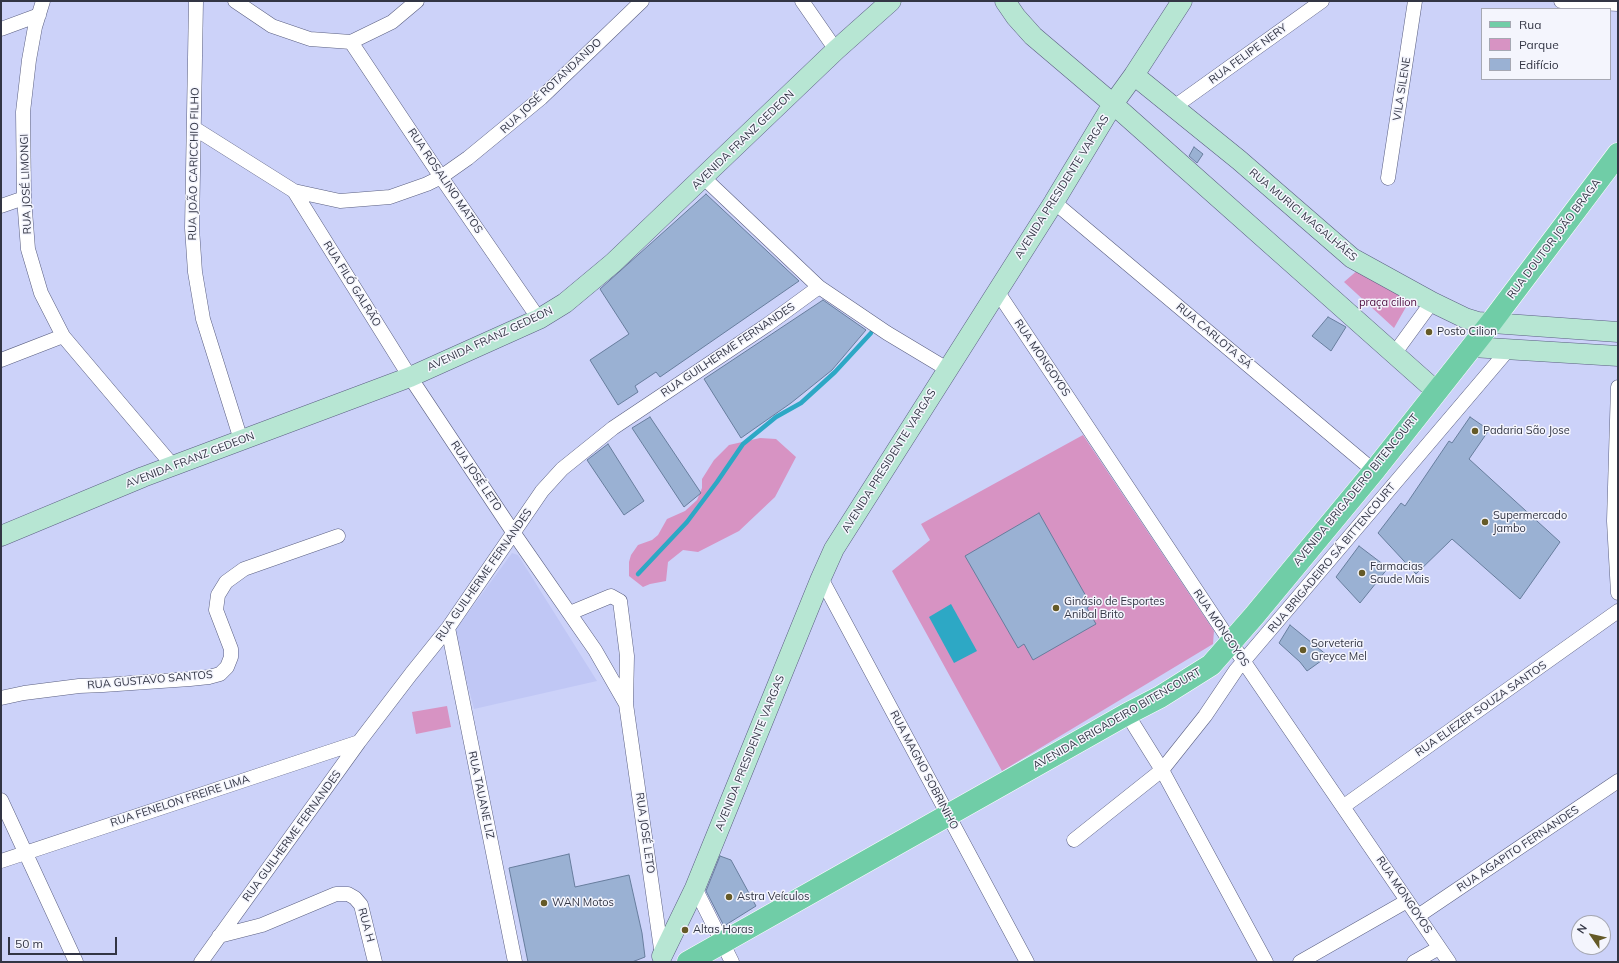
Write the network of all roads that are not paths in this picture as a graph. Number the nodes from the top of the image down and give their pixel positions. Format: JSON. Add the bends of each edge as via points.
{"nodes":[{"id":1,"x":43,"y":1,"type":"edge"},
{"id":2,"x":196,"y":1,"type":"edge"},
{"id":3,"x":235,"y":1,"type":"edge"},
{"id":4,"x":417,"y":1,"type":"edge"},
{"id":5,"x":642,"y":1,"type":"edge"},
{"id":6,"x":802,"y":1,"type":"edge"},
{"id":7,"x":892,"y":1,"type":"edge"},
{"id":8,"x":1005,"y":1,"type":"edge"},
{"id":9,"x":1182,"y":1,"type":"edge"},
{"id":10,"x":1322,"y":1,"type":"edge"},
{"id":11,"x":1415,"y":1,"type":"edge"},
{"id":12,"x":1560,"y":1,"type":"edge"},
{"id":13,"x":1618,"y":4,"type":"edge"},
{"id":14,"x":39,"y":15,"type":"junction"},
{"id":15,"x":1,"y":29,"type":"edge"},
{"id":16,"x":351,"y":42,"type":"junction"},
{"id":17,"x":836,"y":50,"type":"junction"},
{"id":18,"x":1134,"y":75,"type":"junction"},
{"id":19,"x":1113,"y":104,"type":"junction"},
{"id":20,"x":1174,"y":107,"type":"junction"},
{"id":21,"x":194,"y":128,"type":"junction"},
{"id":22,"x":1618,"y":154,"type":"edge"},
{"id":23,"x":441,"y":177,"type":"junction"},
{"id":24,"x":704,"y":178,"type":"junction"},
{"id":25,"x":1388,"y":178,"type":"dead end"},
{"id":26,"x":294,"y":191,"type":"junction"},
{"id":27,"x":24,"y":198,"type":"junction"},
{"id":28,"x":1054,"y":202,"type":"junction"},
{"id":29,"x":1,"y":206,"type":"edge"},
{"id":30,"x":819,"y":287,"type":"junction"},
{"id":31,"x":997,"y":291,"type":"junction"},
{"id":32,"x":1432,"y":302,"type":"junction"},
{"id":33,"x":539,"y":319,"type":"junction"},
{"id":34,"x":1490,"y":324,"type":"junction"},
{"id":35,"x":1618,"y":332,"type":"edge"},
{"id":36,"x":63,"y":336,"type":"junction"},
{"id":37,"x":1472,"y":347,"type":"junction"},
{"id":38,"x":1508,"y":350,"type":"junction"},
{"id":39,"x":1394,"y":354,"type":"junction"},
{"id":40,"x":1618,"y":356,"type":"edge"},
{"id":41,"x":1,"y":360,"type":"edge"},
{"id":42,"x":947,"y":369,"type":"junction"},
{"id":43,"x":410,"y":377,"type":"junction"},
{"id":44,"x":1618,"y":387,"type":"edge"},
{"id":45,"x":1436,"y":391,"type":"junction"},
{"id":46,"x":240,"y":440,"type":"junction"},
{"id":47,"x":174,"y":467,"type":"junction"},
{"id":48,"x":1374,"y":471,"type":"junction"},
{"id":49,"x":513,"y":532,"type":"junction"},
{"id":50,"x":1,"y":536,"type":"edge"},
{"id":51,"x":338,"y":536,"type":"dead end"},
{"id":52,"x":821,"y":578,"type":"junction"},
{"id":53,"x":1618,"y":593,"type":"edge"},
{"id":54,"x":570,"y":613,"type":"junction"},
{"id":55,"x":1617,"y":615,"type":"edge"},
{"id":56,"x":448,"y":628,"type":"junction"},
{"id":57,"x":1231,"y":643,"type":"junction"},
{"id":58,"x":1244,"y":662,"type":"junction"},
{"id":59,"x":1,"y":698,"type":"edge"},
{"id":60,"x":626,"y":704,"type":"junction"},
{"id":61,"x":1126,"y":714,"type":"junction"},
{"id":62,"x":359,"y":742,"type":"junction"},
{"id":63,"x":1162,"y":770,"type":"junction"},
{"id":64,"x":1618,"y":781,"type":"edge"},
{"id":65,"x":1,"y":800,"type":"edge"},
{"id":66,"x":1344,"y":806,"type":"junction"},
{"id":67,"x":949,"y":815,"type":"junction"},
{"id":68,"x":1074,"y":840,"type":"dead end"},
{"id":69,"x":25,"y":853,"type":"junction"},
{"id":70,"x":1,"y":861,"type":"edge"},
{"id":71,"x":695,"y":888,"type":"junction"},
{"id":72,"x":1407,"y":901,"type":"junction"},
{"id":73,"x":1418,"y":916,"type":"junction"},
{"id":74,"x":219,"y":936,"type":"junction"},
{"id":75,"x":1439,"y":948,"type":"junction"},
{"id":76,"x":719,"y":954,"type":"edge"},
{"id":77,"x":663,"y":959,"type":"edge"},
{"id":78,"x":76,"y":962,"type":"edge"},
{"id":79,"x":201,"y":962,"type":"edge"},
{"id":80,"x":375,"y":962,"type":"edge"},
{"id":81,"x":515,"y":962,"type":"edge"},
{"id":82,"x":688,"y":962,"type":"edge"},
{"id":83,"x":1027,"y":962,"type":"edge"},
{"id":84,"x":1266,"y":962,"type":"edge"},
{"id":85,"x":1300,"y":962,"type":"edge"},
{"id":86,"x":1414,"y":962,"type":"edge"},
{"id":87,"x":1449,"y":962,"type":"edge"}],
"edges":[{"from":1,"to":14,"type":"street","name":"RUA JOSÉ LIMONGI"},
{"from":2,"to":21,"type":"street","name":"RUA JOÃO CARICCHIO FILHO"},
{"from":3,"to":16,"type":"street","via":[[272,26],[310,39]]},
{"from":4,"to":16,"type":"street","via":[[392,22]]},
{"from":5,"to":23,"type":"street","name":"RUA JOSÉ ROTANDANDO","via":[[541,98]]},
{"from":6,"to":17,"type":"street"},
{"from":7,"to":17,"type":"street","name":"AVENIDA FRANZ GEDEON"},
{"from":8,"to":19,"type":"street","via":[[1033,36]]},
{"from":9,"to":18,"type":"street","name":"AVENIDA PRESIDENTE VARGAS"},
{"from":10,"to":20,"type":"street","name":"RUA FELIPE NERY"},
{"from":11,"to":25,"type":"street","name":"VILA SILENE"},
{"from":12,"to":13,"type":"street"},
{"from":14,"to":15,"type":"street"},
{"from":14,"to":27,"type":"street","name":"RUA JOSÉ LIMONGI","via":[[29,60],[23,112]]},
{"from":16,"to":23,"type":"street","name":"RUA ROSALINO MATOS"},
{"from":17,"to":24,"type":"street","name":"AVENIDA FRANZ GEDEON"},
{"from":18,"to":19,"type":"street","name":"AVENIDA PRESIDENTE VARGAS"},
{"from":18,"to":20,"type":"street","name":"RUA MURICI MAGALHÃES"},
{"from":19,"to":28,"type":"street","name":"AVENIDA PRESIDENTE VARGAS"},
{"from":19,"to":39,"type":"street"},
{"from":20,"to":32,"type":"street","name":"RUA MURICI MAGALHÃES","via":[[1352,258]]},
{"from":21,"to":26,"type":"street","name":"RUA JOSÉ ROTANDANDO"},
{"from":21,"to":46,"type":"street","name":"RUA JOÃO CARICCHIO FILHO","via":[[192,228],[195,272],[203,319]]},
{"from":22,"to":34,"type":"main road","name":"RUA DOUTOR JOÃO BRAGA"},
{"from":23,"to":26,"type":"street","name":"RUA JOSÉ ROTANDANDO","via":[[390,197],[340,201]]},
{"from":23,"to":33,"type":"street","name":"RUA ROSALINO MATOS"},
{"from":24,"to":30,"type":"street"},
{"from":24,"to":33,"type":"street","name":"AVENIDA FRANZ GEDEON","via":[[613,263],[565,303]]},
{"from":26,"to":43,"type":"street","name":"RUA FILÓ GALRÃO"},
{"from":27,"to":29,"type":"street"},
{"from":27,"to":36,"type":"street","name":"RUA JOSÉ LIMONGI","via":[[28,249],[41,292]]},
{"from":28,"to":31,"type":"street","name":"AVENIDA PRESIDENTE VARGAS"},
{"from":28,"to":48,"type":"street","name":"RUA CARLOTA SÁ"},
{"from":30,"to":42,"type":"street","via":[[887,333]]},
{"from":30,"to":49,"type":"street","name":"RUA GUILHERME FERNANDES","via":[[613,428],[562,469],[542,491]]},
{"from":31,"to":42,"type":"street","name":"AVENIDA PRESIDENTE VARGAS"},
{"from":31,"to":57,"type":"street","name":"RUA MONGOYOS"},
{"from":32,"to":34,"type":"street","name":"RUA MURICI MAGALHÃES","via":[[1464,318]]},
{"from":32,"to":39,"type":"street"},
{"from":33,"to":43,"type":"street","name":"AVENIDA FRANZ GEDEON"},
{"from":34,"to":35,"type":"street","name":"RUA MURICI MAGALHÃES"},
{"from":34,"to":37,"type":"main road","name":"AVENIDA BRIGADEIRO BITENCOURT"},
{"from":36,"to":41,"type":"street"},
{"from":36,"to":47,"type":"street","name":"RUA JOSÉ LIMONGI"},
{"from":37,"to":38,"type":"street"},
{"from":37,"to":45,"type":"main road","name":"AVENIDA BRIGADEIRO BITENCOURT"},
{"from":38,"to":40,"type":"street"},
{"from":38,"to":58,"type":"street","name":"RUA BRIGADEIRO SÁ BITTENCOURT"},
{"from":39,"to":45,"type":"street"},
{"from":42,"to":52,"type":"street","name":"AVENIDA PRESIDENTE VARGAS","via":[[854,515]]},
{"from":43,"to":46,"type":"street","name":"AVENIDA FRANZ GEDEON"},
{"from":43,"to":49,"type":"street","name":"RUA JOSÉ LETO"},
{"from":44,"to":53,"type":"street","via":[[1614,521]]},
{"from":45,"to":48,"type":"main road","name":"AVENIDA BRIGADEIRO BITENCOURT"},
{"from":46,"to":47,"type":"street","name":"AVENIDA FRANZ GEDEON"},
{"from":47,"to":50,"type":"street","name":"AVENIDA FRANZ GEDEON"},
{"from":48,"to":57,"type":"main road","name":"AVENIDA BRIGADEIRO BITENCOURT"},
{"from":49,"to":54,"type":"street","name":"RUA JOSÉ LETO"},
{"from":49,"to":56,"type":"street","name":"RUA GUILHERME FERNANDES"},
{"from":51,"to":59,"type":"street","name":"RUA GUSTAVO SANTOS","via":[[244,569],[226,582],[218,595],[216,610],[232,657],[220,674],[190,679],[79,686]]},
{"from":52,"to":67,"type":"street","name":"RUA MAGNO SOBRINIHO"},
{"from":52,"to":71,"type":"street","name":"AVENIDA PRESIDENTE VARGAS"},
{"from":54,"to":60,"type":"street","name":"RUA JOSÉ LETO"},
{"from":54,"to":60,"type":"street","name":"RUA JOSÉ LETO","via":[[611,596],[620,601],[626,656]]},
{"from":55,"to":66,"type":"street","name":"RUA ELIEZER SOUZA SANTOS"},
{"from":56,"to":62,"type":"street","name":"RUA GUILHERME FERNANDES"},
{"from":56,"to":81,"type":"street","name":"RUA TAUANE LIZ"},
{"from":57,"to":58,"type":"street","name":"RUA MONGOYOS"},
{"from":57,"to":61,"type":"main road","name":"AVENIDA BRIGADEIRO BITENCOURT","via":[[1211,665],[1160,697]]},
{"from":58,"to":63,"type":"street","name":"RUA BRIGADEIRO SÁ BITTENCOURT"},
{"from":58,"to":66,"type":"street","name":"RUA MONGOYOS"},
{"from":60,"to":77,"type":"street","name":"RUA JOSÉ LETO"},
{"from":61,"to":63,"type":"street"},
{"from":61,"to":67,"type":"main road","name":"AVENIDA BRIGADEIRO BITENCOURT"},
{"from":62,"to":69,"type":"street","name":"RUA FENELON FREIRE LIMA"},
{"from":62,"to":74,"type":"street","name":"RUA GUILHERME FERNANDES"},
{"from":63,"to":68,"type":"street","name":"RUA BRIGADEIRO SÁ BITTENCOURT"},
{"from":63,"to":84,"type":"street"},
{"from":64,"to":73,"type":"street","name":"RUA AGAPITO FERNANDES"},
{"from":65,"to":69,"type":"street"},
{"from":66,"to":72,"type":"street","name":"RUA MONGOYOS"},
{"from":67,"to":76,"type":"main road","name":"AVENIDA BRIGADEIRO BITENCOURT"},
{"from":67,"to":83,"type":"street","name":"RUA MAGNO SOBRINIHO"},
{"from":69,"to":70,"type":"street","name":"RUA FENELON FREIRE LIMA"},
{"from":69,"to":78,"type":"street"},
{"from":71,"to":76,"type":"street"},
{"from":71,"to":77,"type":"street","name":"AVENIDA PRESIDENTE VARGAS"},
{"from":72,"to":73,"type":"street","name":"RUA MONGOYOS"},
{"from":72,"to":85,"type":"street"},
{"from":73,"to":75,"type":"street","name":"RUA MONGOYOS"},
{"from":74,"to":79,"type":"street","name":"RUA GUILHERME FERNANDES"},
{"from":74,"to":80,"type":"street","name":"RUA H","via":[[262,925],[336,894],[348,894],[361,905]]},
{"from":75,"to":86,"type":"street"},
{"from":75,"to":87,"type":"street","name":"RUA MONGOYOS"},
{"from":76,"to":82,"type":"main road","name":"AVENIDA BRIGADEIRO BITENCOURT"}]}
